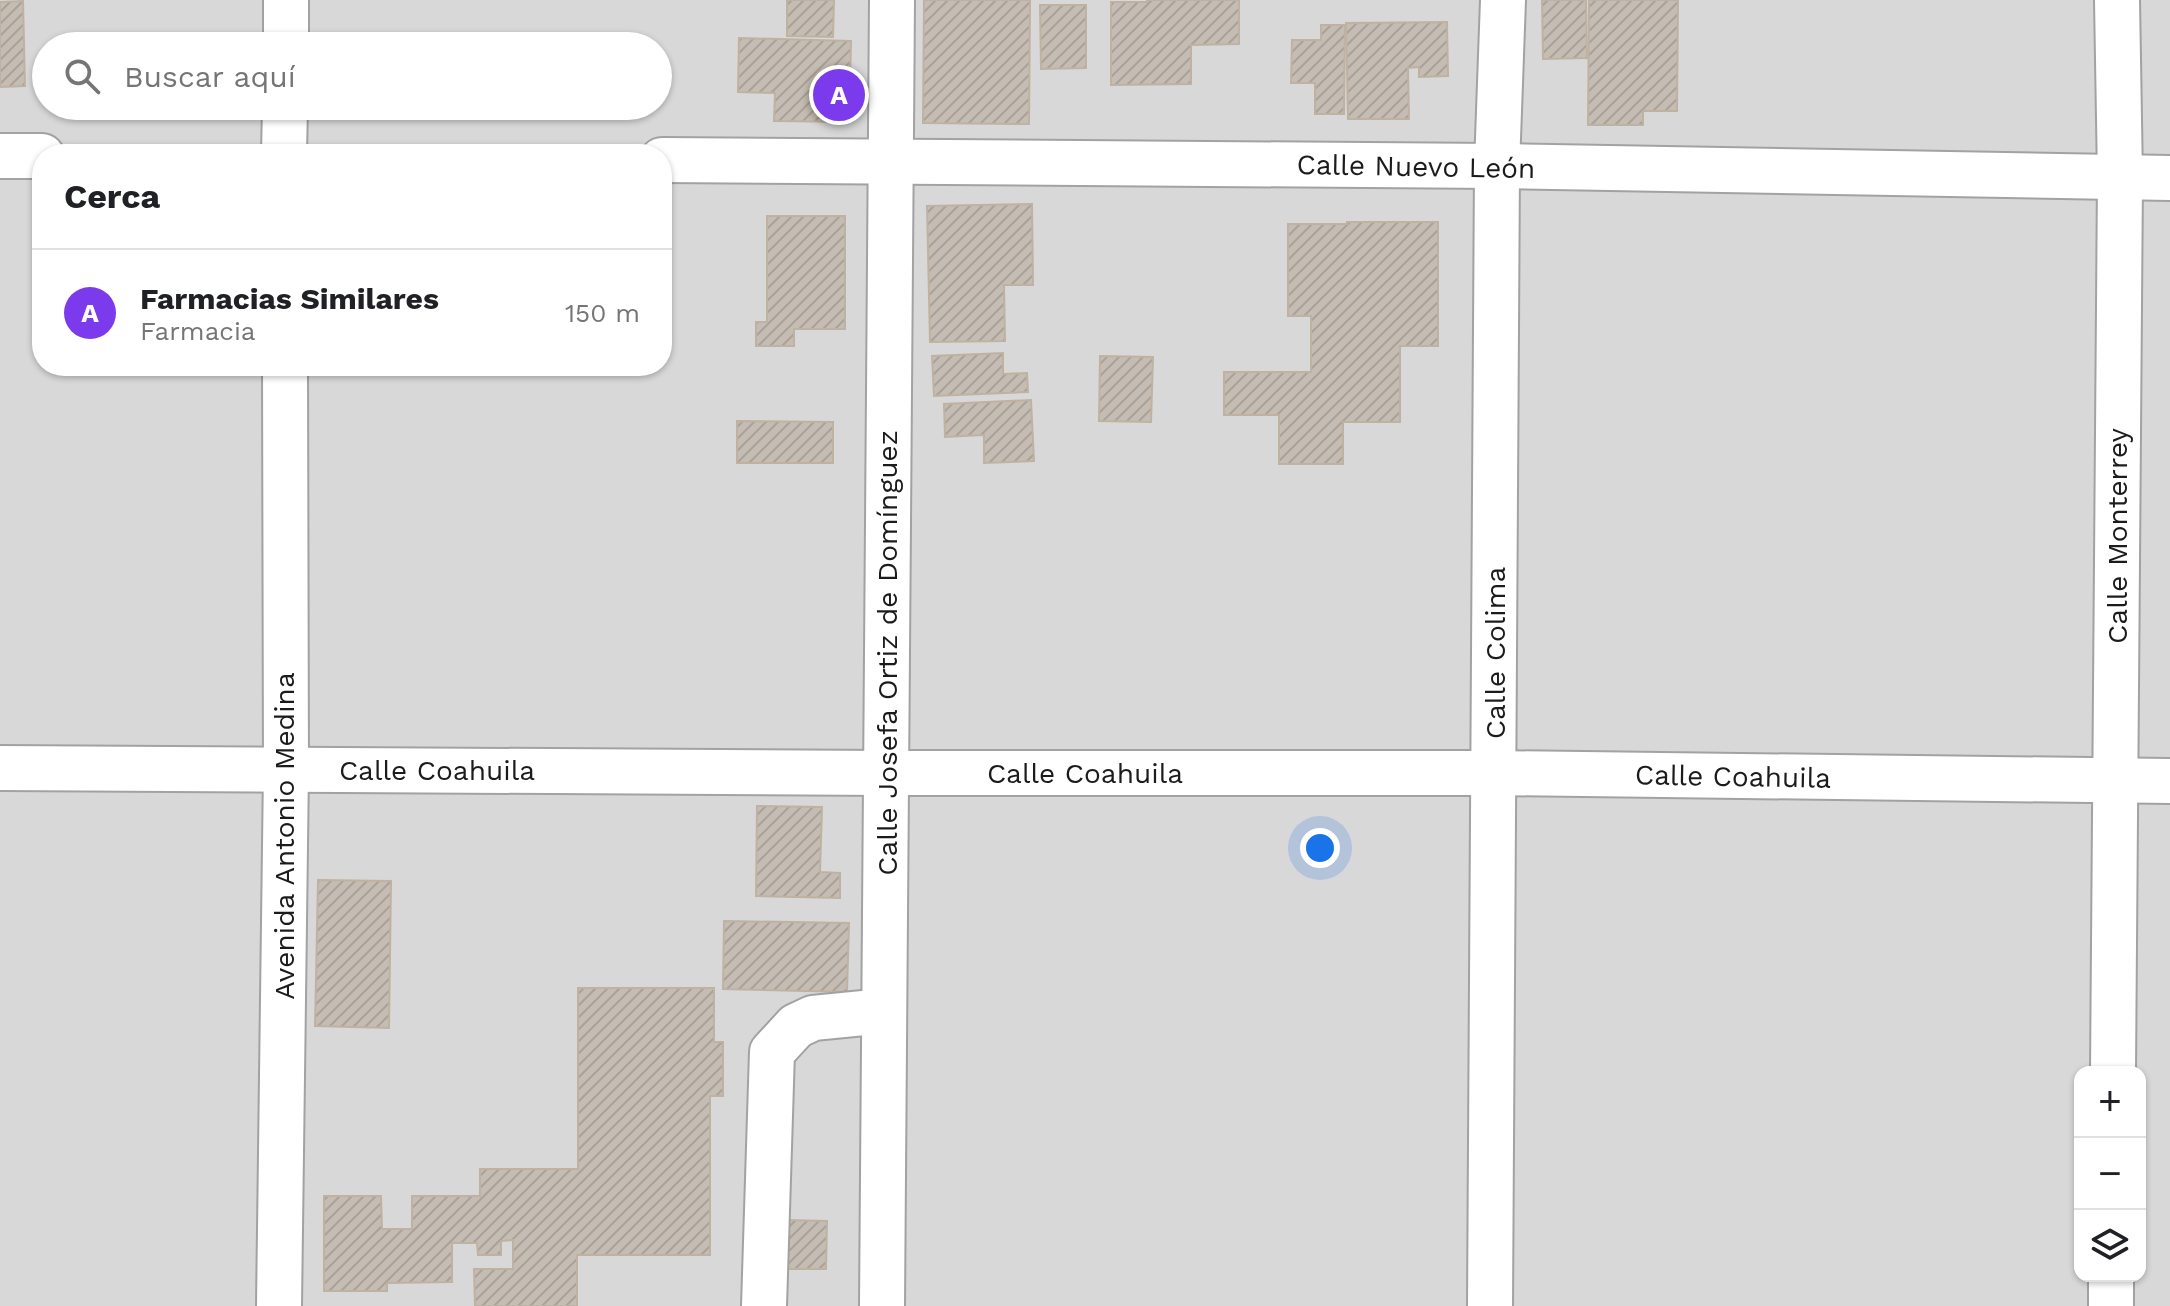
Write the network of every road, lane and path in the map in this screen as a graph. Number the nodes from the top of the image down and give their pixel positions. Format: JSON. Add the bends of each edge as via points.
{"nodes":[{"id":1,"x":286,"y":0,"type":"edge"},
{"id":2,"x":892,"y":0,"type":"edge"},
{"id":3,"x":1503,"y":0,"type":"edge"},
{"id":4,"x":2117,"y":0,"type":"edge"},
{"id":5,"x":286,"y":32,"type":"edge"},
{"id":6,"x":285,"y":120,"type":"edge"},
{"id":7,"x":284,"y":144,"type":"edge"},
{"id":8,"x":0,"y":156,"type":"edge"},
{"id":9,"x":32,"y":156,"type":"edge"},
{"id":10,"x":672,"y":160,"type":"edge"},
{"id":11,"x":891,"y":162,"type":"junction"},
{"id":12,"x":1497,"y":166,"type":"junction"},
{"id":13,"x":2120,"y":178,"type":"junction"},
{"id":14,"x":2170,"y":178,"type":"edge"},
{"id":15,"x":285,"y":376,"type":"edge"},
{"id":16,"x":0,"y":768,"type":"edge"},
{"id":17,"x":286,"y":769,"type":"junction"},
{"id":18,"x":886,"y":773,"type":"junction"},
{"id":19,"x":1494,"y":773,"type":"junction"},
{"id":20,"x":2115,"y":781,"type":"junction"},
{"id":21,"x":2170,"y":781,"type":"edge"},
{"id":22,"x":884,"y":1011,"type":"junction"},
{"id":23,"x":2113,"y":1066,"type":"edge"},
{"id":24,"x":2111,"y":1282,"type":"edge"},
{"id":25,"x":279,"y":1306,"type":"edge"},
{"id":26,"x":764,"y":1306,"type":"edge"},
{"id":27,"x":882,"y":1306,"type":"edge"},
{"id":28,"x":1490,"y":1306,"type":"edge"},
{"id":29,"x":2111,"y":1306,"type":"edge"}],
"edges":[{"from":1,"to":5,"type":"street"},
{"from":2,"to":11,"type":"street","name":"Calle Josefa Ortiz de Domínguez"},
{"from":3,"to":12,"type":"street","name":"Calle Colima"},
{"from":4,"to":13,"type":"street","name":"Calle Monterrey"},
{"from":6,"to":7,"type":"street"},
{"from":8,"to":9,"type":"street"},
{"from":10,"to":11,"type":"street","name":"Calle Nuevo León"},
{"from":11,"to":12,"type":"street","name":"Calle Nuevo León"},
{"from":11,"to":18,"type":"street","name":"Calle Josefa Ortiz de Domínguez"},
{"from":12,"to":13,"type":"street","name":"Calle Nuevo León"},
{"from":12,"to":19,"type":"street","name":"Calle Colima"},
{"from":13,"to":14,"type":"street","name":"Calle Nuevo León"},
{"from":13,"to":20,"type":"street","name":"Calle Monterrey"},
{"from":15,"to":17,"type":"street","name":"Avenida Antonio Medina"},
{"from":16,"to":17,"type":"street","name":"Calle Coahuila"},
{"from":17,"to":18,"type":"street","name":"Calle Coahuila"},
{"from":17,"to":25,"type":"street","name":"Avenida Antonio Medina"},
{"from":18,"to":19,"type":"street","name":"Calle Coahuila"},
{"from":18,"to":22,"type":"street","name":"Calle Josefa Ortiz de Domínguez"},
{"from":19,"to":20,"type":"street","name":"Calle Coahuila"},
{"from":19,"to":28,"type":"street","name":"Calle Colima"},
{"from":20,"to":21,"type":"street","name":"Calle Coahuila"},
{"from":20,"to":23,"type":"street","name":"Calle Monterrey"},
{"from":22,"to":26,"type":"street","via":[[813,1018],[796,1026],[772,1052]]},
{"from":22,"to":27,"type":"street","name":"Calle Josefa Ortiz de Domínguez"},
{"from":24,"to":29,"type":"street"}]}
